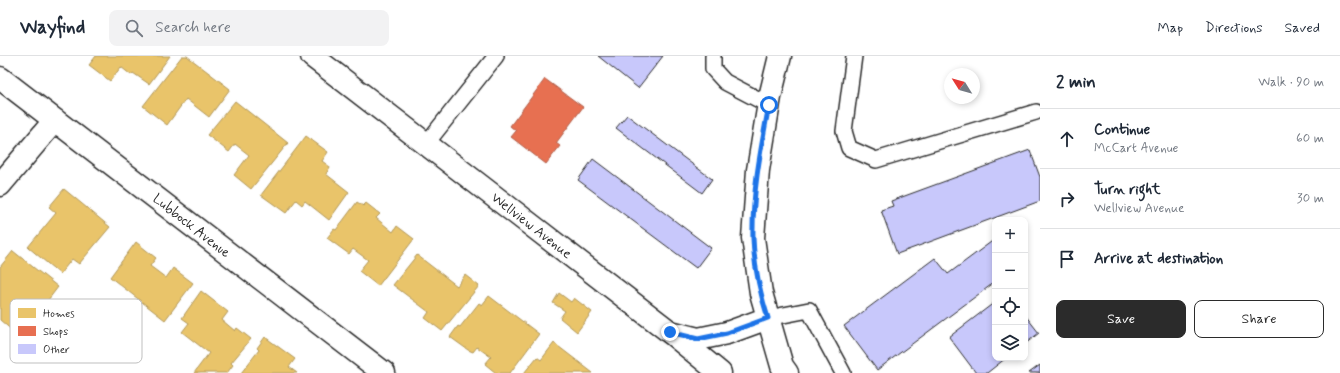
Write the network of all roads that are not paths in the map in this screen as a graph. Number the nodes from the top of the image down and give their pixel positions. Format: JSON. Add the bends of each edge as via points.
{"nodes":[{"id":1,"x":312,"y":56,"type":"edge"},
{"id":2,"x":496,"y":56,"type":"edge"},
{"id":3,"x":713,"y":56,"type":"edge"},
{"id":4,"x":780,"y":56,"type":"edge"},
{"id":5,"x":854,"y":56,"type":"edge"},
{"id":6,"x":0,"y":78,"type":"edge"},
{"id":7,"x":769,"y":105,"type":"junction"},
{"id":8,"x":1039,"y":113,"type":"edge"},
{"id":9,"x":55,"y":120,"type":"junction"},
{"id":10,"x":426,"y":144,"type":"junction"},
{"id":11,"x":0,"y":185,"type":"edge"},
{"id":12,"x":768,"y":318,"type":"junction"},
{"id":13,"x":670,"y":332,"type":"junction"},
{"id":14,"x":384,"y":373,"type":"edge"},
{"id":15,"x":720,"y":373,"type":"edge"},
{"id":16,"x":787,"y":373,"type":"edge"},
{"id":17,"x":843,"y":373,"type":"edge"}],
"edges":[{"from":1,"to":10,"type":"street","name":"Wellview Avenue"},
{"from":2,"to":10,"type":"lane"},
{"from":3,"to":7,"type":"lane","via":[[713,68],[725,82]]},
{"from":4,"to":7,"type":"street"},
{"from":5,"to":8,"type":"lane","via":[[844,131],[849,148],[876,160]]},
{"from":6,"to":9,"type":"street","name":"Lubbock Avenue"},
{"from":7,"to":12,"type":"street","via":[[758,170],[753,238],[761,294]]},
{"from":9,"to":11,"type":"street"},
{"from":9,"to":14,"type":"street","name":"Lubbock Avenue"},
{"from":10,"to":13,"type":"street","name":"Wellview Avenue"},
{"from":12,"to":13,"type":"street","name":"Wellview Avenue","via":[[727,333],[698,339]]},
{"from":12,"to":16,"type":"street","via":[[782,366]]},
{"from":12,"to":17,"type":"lane","via":[[808,310]]},
{"from":13,"to":15,"type":"street"}]}
